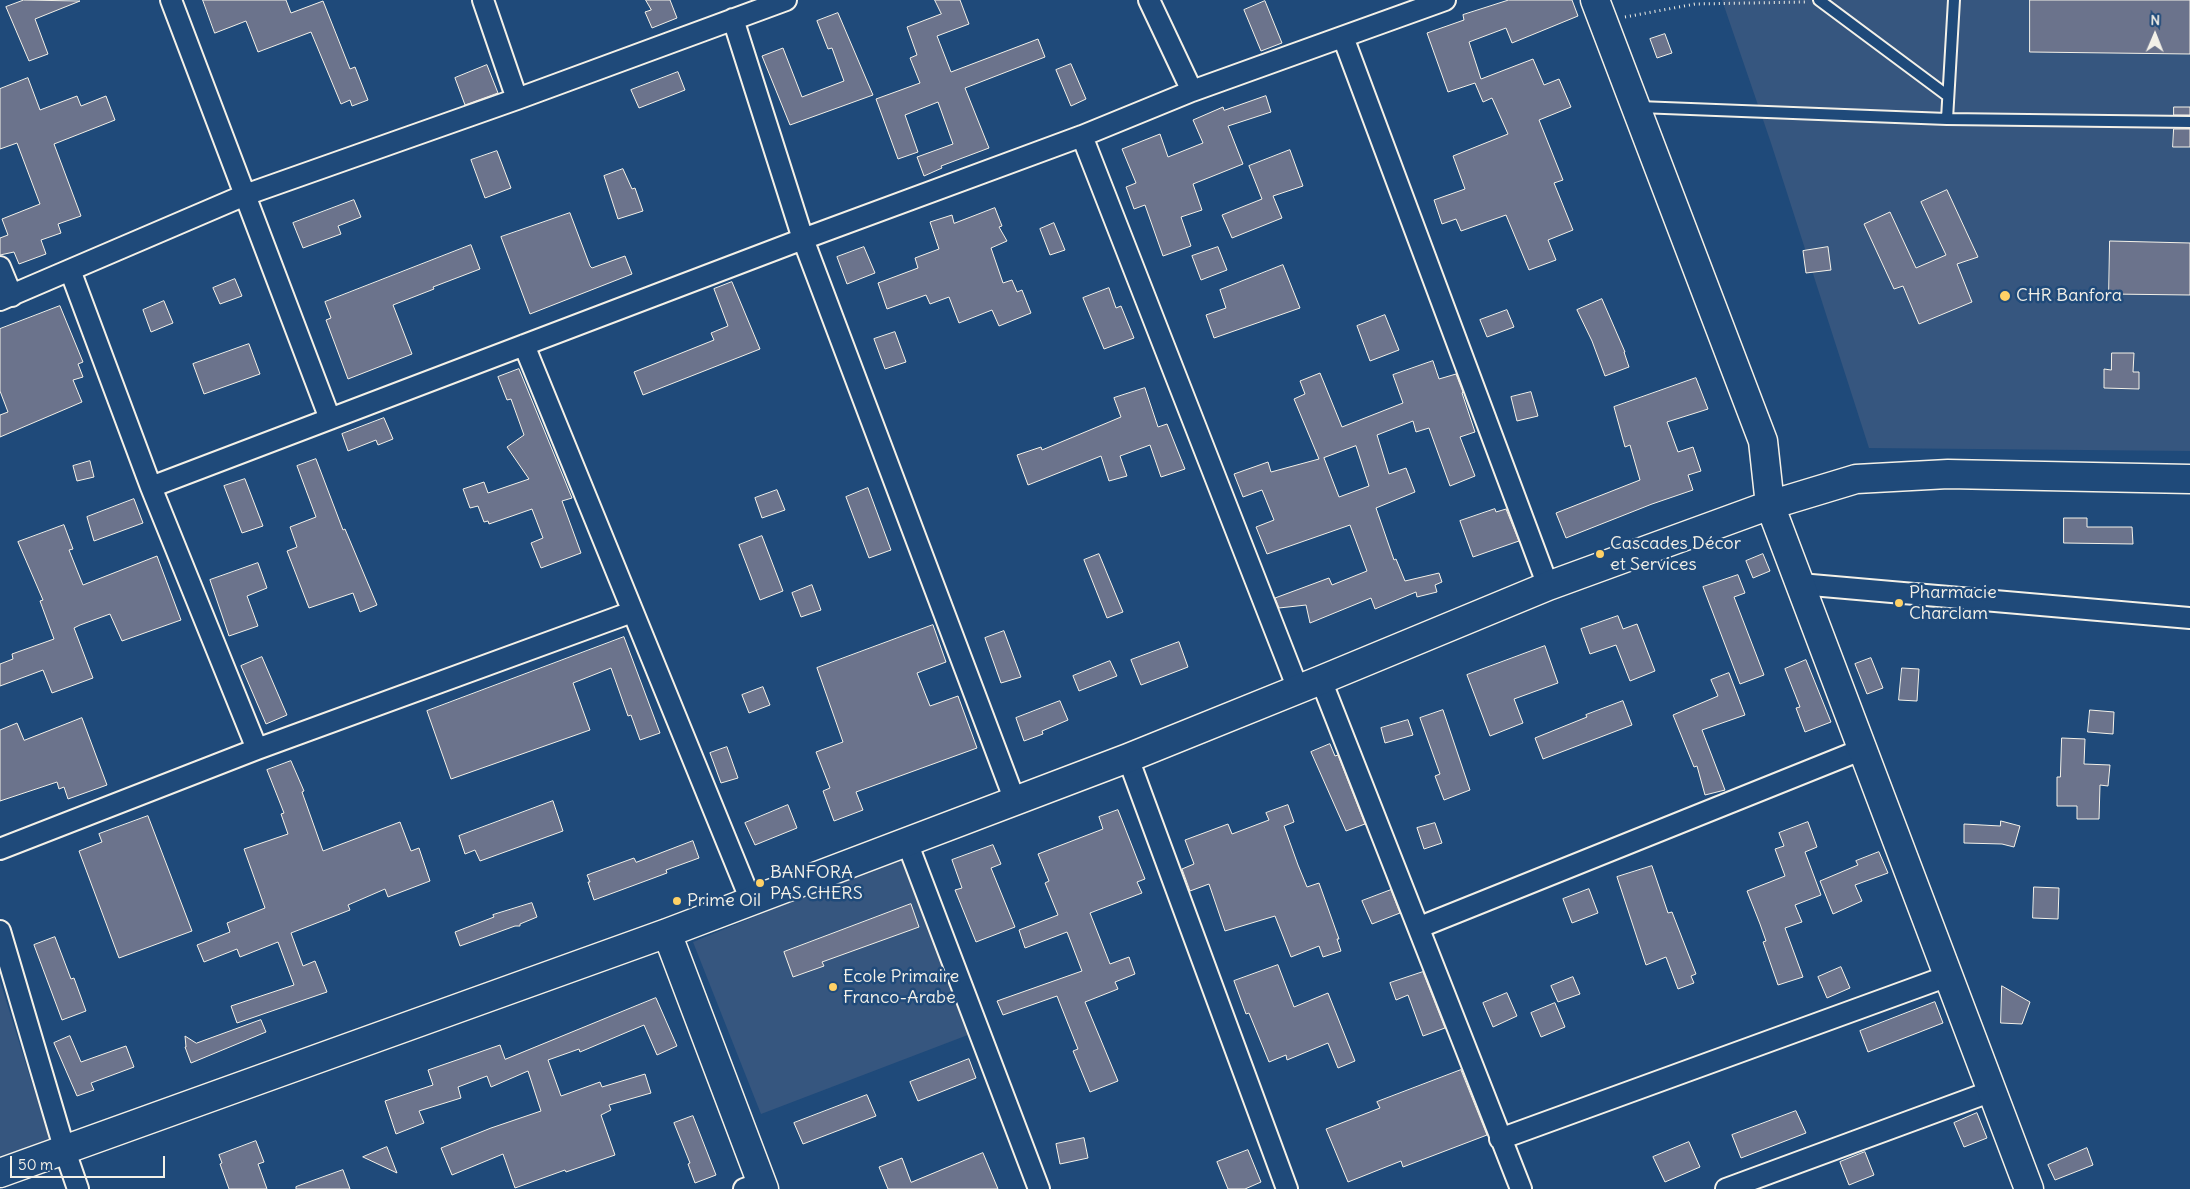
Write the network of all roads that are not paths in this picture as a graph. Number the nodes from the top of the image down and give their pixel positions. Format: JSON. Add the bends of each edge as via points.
{"nodes":[{"id":1,"x":171,"y":0,"type":"edge"},
{"id":2,"x":483,"y":0,"type":"edge"},
{"id":3,"x":786,"y":0,"type":"edge"},
{"id":4,"x":1149,"y":0,"type":"edge"},
{"id":5,"x":1445,"y":0,"type":"edge"},
{"id":6,"x":1954,"y":0,"type":"edge"},
{"id":7,"x":1819,"y":1,"type":"edge"},
{"id":8,"x":1599,"y":10,"type":"edge"},
{"id":9,"x":733,"y":19,"type":"junction"},
{"id":10,"x":1343,"y":37,"type":"junction"},
{"id":11,"x":1192,"y":91,"type":"junction"},
{"id":12,"x":1948,"y":96,"type":"junction"},
{"id":13,"x":517,"y":99,"type":"junction"},
{"id":14,"x":1635,"y":107,"type":"junction"},
{"id":15,"x":1947,"y":118,"type":"junction"},
{"id":16,"x":2190,"y":122,"type":"edge"},
{"id":17,"x":1082,"y":136,"type":"junction"},
{"id":18,"x":245,"y":195,"type":"junction"},
{"id":19,"x":803,"y":239,"type":"junction"},
{"id":20,"x":0,"y":267,"type":"edge"},
{"id":21,"x":70,"y":270,"type":"junction"},
{"id":22,"x":6,"y":298,"type":"edge"},
{"id":23,"x":524,"y":345,"type":"junction"},
{"id":24,"x":330,"y":419,"type":"junction"},
{"id":25,"x":2190,"y":479,"type":"edge"},
{"id":26,"x":151,"y":487,"type":"junction"},
{"id":27,"x":1770,"y":505,"type":"junction"},
{"id":28,"x":1800,"y":584,"type":"junction"},
{"id":29,"x":1548,"y":586,"type":"junction"},
{"id":30,"x":632,"y":612,"type":"junction"},
{"id":31,"x":2190,"y":618,"type":"edge"},
{"id":32,"x":1310,"y":685,"type":"junction"},
{"id":33,"x":257,"y":749,"type":"junction"},
{"id":34,"x":1863,"y":749,"type":"junction"},
{"id":35,"x":1128,"y":758,"type":"junction"},
{"id":36,"x":1015,"y":801,"type":"junction"},
{"id":37,"x":907,"y":842,"type":"junction"},
{"id":38,"x":0,"y":849,"type":"edge"},
{"id":39,"x":751,"y":901,"type":"junction"},
{"id":40,"x":1420,"y":927,"type":"junction"},
{"id":41,"x":0,"y":931,"type":"edge"},
{"id":42,"x":667,"y":933,"type":"junction"},
{"id":43,"x":1948,"y":976,"type":"junction"},
{"id":44,"x":1992,"y":1091,"type":"junction"},
{"id":45,"x":1500,"y":1138,"type":"junction"},
{"id":46,"x":65,"y":1151,"type":"junction"},
{"id":47,"x":0,"y":1173,"type":"edge"},
{"id":48,"x":756,"y":1187,"type":"edge"},
{"id":49,"x":78,"y":1189,"type":"edge"},
{"id":50,"x":1039,"y":1189,"type":"edge"},
{"id":51,"x":1286,"y":1189,"type":"edge"},
{"id":52,"x":1521,"y":1189,"type":"edge"},
{"id":53,"x":1726,"y":1189,"type":"edge"},
{"id":54,"x":2029,"y":1189,"type":"edge"}],
"edges":[{"from":1,"to":18,"type":"street"},
{"from":2,"to":13,"type":"street"},
{"from":3,"to":9,"type":"street"},
{"from":4,"to":11,"type":"street"},
{"from":5,"to":10,"type":"street"},
{"from":6,"to":12,"type":"lane"},
{"from":7,"to":12,"type":"lane"},
{"from":8,"to":14,"type":"main road"},
{"from":9,"to":13,"type":"street"},
{"from":9,"to":19,"type":"street"},
{"from":10,"to":11,"type":"street"},
{"from":10,"to":29,"type":"street"},
{"from":11,"to":17,"type":"street"},
{"from":12,"to":15,"type":"lane"},
{"from":13,"to":18,"type":"street"},
{"from":14,"to":15,"type":"lane"},
{"from":14,"to":27,"type":"main road","via":[[1763,441]]},
{"from":15,"to":16,"type":"lane"},
{"from":17,"to":19,"type":"street"},
{"from":17,"to":32,"type":"street"},
{"from":18,"to":21,"type":"street"},
{"from":18,"to":24,"type":"street"},
{"from":19,"to":23,"type":"street"},
{"from":19,"to":36,"type":"street"},
{"from":20,"to":22,"type":"street"},
{"from":21,"to":22,"type":"street"},
{"from":21,"to":26,"type":"street"},
{"from":23,"to":24,"type":"street"},
{"from":23,"to":30,"type":"street"},
{"from":24,"to":26,"type":"street"},
{"from":25,"to":27,"type":"main road","via":[[1948,474],[1856,479]]},
{"from":26,"to":33,"type":"street"},
{"from":27,"to":28,"type":"main road"},
{"from":27,"to":29,"type":"main road"},
{"from":28,"to":31,"type":"street"},
{"from":28,"to":34,"type":"main road"},
{"from":29,"to":32,"type":"main road"},
{"from":30,"to":33,"type":"street"},
{"from":30,"to":39,"type":"street"},
{"from":32,"to":35,"type":"main road"},
{"from":32,"to":40,"type":"street"},
{"from":33,"to":38,"type":"street"},
{"from":34,"to":40,"type":"street"},
{"from":34,"to":43,"type":"main road"},
{"from":35,"to":36,"type":"main road"},
{"from":35,"to":51,"type":"street"},
{"from":36,"to":37,"type":"main road"},
{"from":37,"to":39,"type":"main road"},
{"from":37,"to":50,"type":"street"},
{"from":39,"to":42,"type":"main road"},
{"from":40,"to":45,"type":"street"},
{"from":41,"to":46,"type":"street"},
{"from":42,"to":46,"type":"main road"},
{"from":42,"to":48,"type":"main road"},
{"from":43,"to":44,"type":"main road"},
{"from":43,"to":45,"type":"street"},
{"from":44,"to":53,"type":"street"},
{"from":44,"to":54,"type":"main road"},
{"from":45,"to":52,"type":"street"},
{"from":46,"to":47,"type":"main road"},
{"from":46,"to":49,"type":"street"}]}
